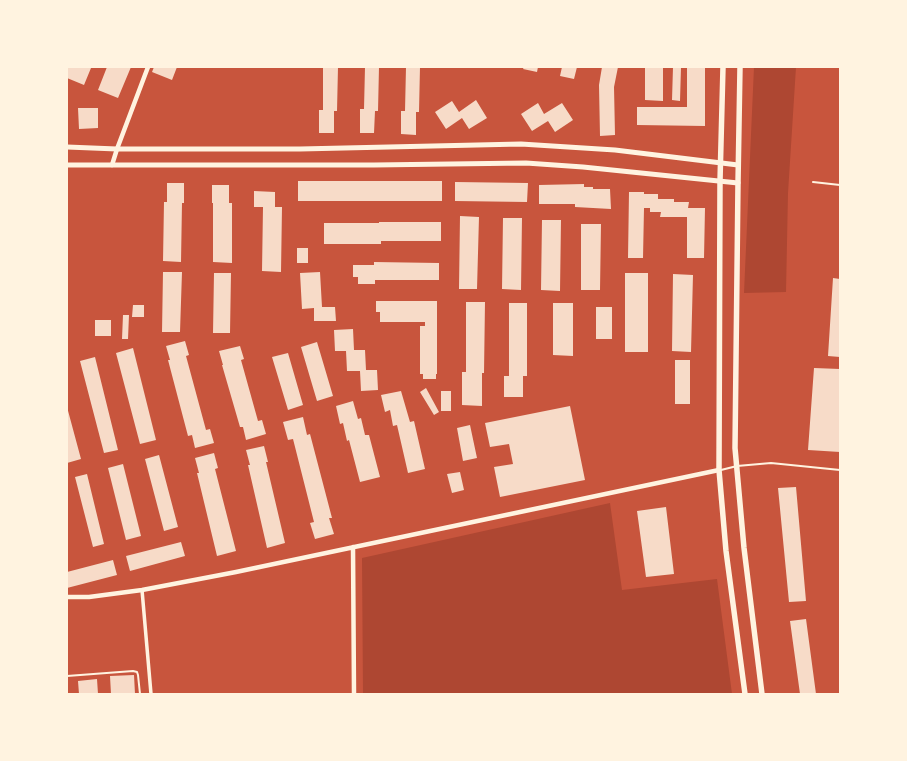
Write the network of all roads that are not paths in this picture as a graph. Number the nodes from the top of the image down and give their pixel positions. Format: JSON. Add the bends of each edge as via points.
{"nodes":[{"id":1,"x":148,"y":67,"type":"edge"},
{"id":2,"x":723,"y":67,"type":"edge"},
{"id":3,"x":740,"y":67,"type":"edge"},
{"id":4,"x":68,"y":147,"type":"edge"},
{"id":5,"x":117,"y":148,"type":"junction"},
{"id":6,"x":720,"y":162,"type":"junction"},
{"id":7,"x":68,"y":165,"type":"edge"},
{"id":8,"x":112,"y":165,"type":"junction"},
{"id":9,"x":738,"y":165,"type":"junction"},
{"id":10,"x":720,"y":181,"type":"junction"},
{"id":11,"x":813,"y":182,"type":"dead end"},
{"id":12,"x":738,"y":183,"type":"junction"},
{"id":13,"x":840,"y":185,"type":"edge"},
{"id":14,"x":737,"y":466,"type":"junction"},
{"id":15,"x":719,"y":470,"type":"junction"},
{"id":16,"x":840,"y":470,"type":"edge"},
{"id":17,"x":353,"y":547,"type":"junction"},
{"id":18,"x":142,"y":590,"type":"junction"},
{"id":19,"x":67,"y":597,"type":"edge"},
{"id":20,"x":67,"y":676,"type":"edge"},
{"id":21,"x":140,"y":694,"type":"edge"},
{"id":22,"x":151,"y":694,"type":"edge"},
{"id":23,"x":354,"y":694,"type":"edge"},
{"id":24,"x":745,"y":694,"type":"edge"},
{"id":25,"x":762,"y":694,"type":"edge"}],
"edges":[{"from":1,"to":5,"type":"street"},
{"from":2,"to":6,"type":"main road"},
{"from":3,"to":9,"type":"main road"},
{"from":4,"to":5,"type":"main road"},
{"from":5,"to":6,"type":"main road","via":[[300,149],[521,144],[615,150]]},
{"from":5,"to":8,"type":"street"},
{"from":6,"to":9,"type":"main road"},
{"from":6,"to":10,"type":"main road"},
{"from":7,"to":8,"type":"main road"},
{"from":8,"to":10,"type":"main road","via":[[526,163]]},
{"from":9,"to":12,"type":"main road"},
{"from":10,"to":12,"type":"main road"},
{"from":10,"to":15,"type":"main road"},
{"from":11,"to":13,"type":"lane"},
{"from":12,"to":14,"type":"main road","via":[[735,385]]},
{"from":14,"to":15,"type":"lane"},
{"from":14,"to":16,"type":"lane","via":[[771,463]]},
{"from":14,"to":25,"type":"main road"},
{"from":15,"to":17,"type":"street"},
{"from":15,"to":24,"type":"main road","via":[[726,551]]},
{"from":17,"to":18,"type":"street"},
{"from":17,"to":23,"type":"street"},
{"from":18,"to":19,"type":"street","via":[[89,597]]},
{"from":18,"to":22,"type":"street"},
{"from":20,"to":21,"type":"lane","via":[[134,671],[138,675]]}]}
